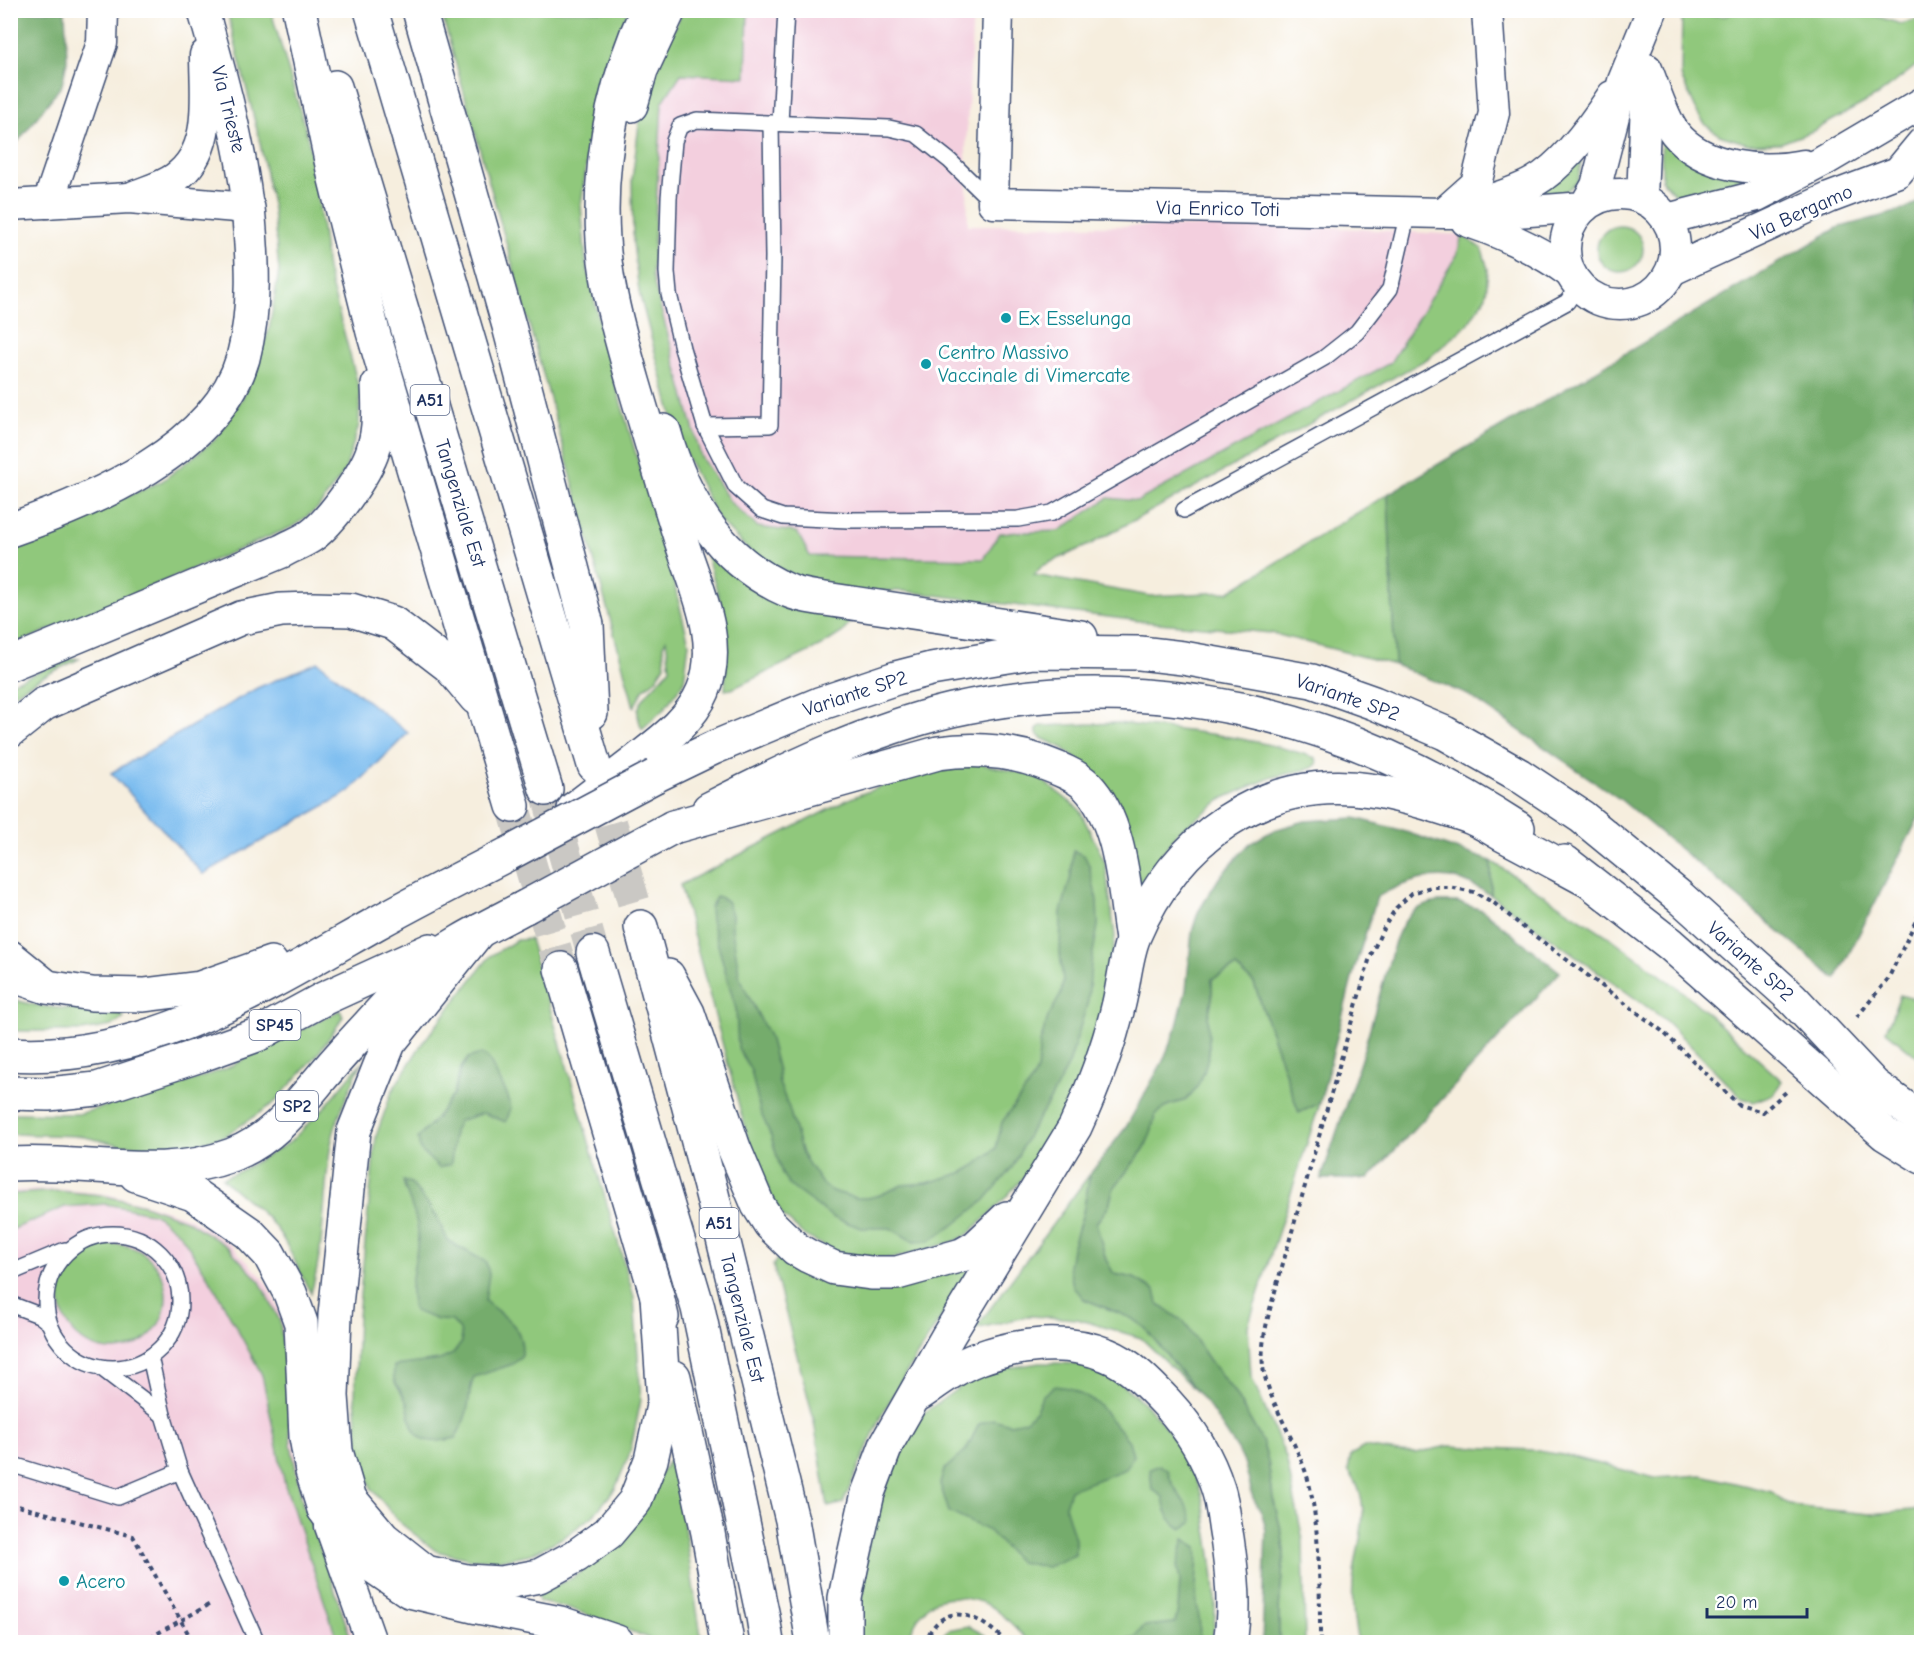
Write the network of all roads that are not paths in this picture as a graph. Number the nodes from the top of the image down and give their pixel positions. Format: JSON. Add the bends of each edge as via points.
{"nodes":[{"id":1,"x":103,"y":10,"type":"edge"},
{"id":2,"x":299,"y":10,"type":"edge"},
{"id":3,"x":312,"y":10,"type":"edge"},
{"id":4,"x":371,"y":10,"type":"edge"},
{"id":5,"x":419,"y":10,"type":"edge"},
{"id":6,"x":647,"y":10,"type":"edge"},
{"id":7,"x":669,"y":10,"type":"edge"},
{"id":8,"x":786,"y":10,"type":"edge"},
{"id":9,"x":998,"y":10,"type":"edge"},
{"id":10,"x":1487,"y":10,"type":"edge"},
{"id":11,"x":204,"y":15,"type":"edge"},
{"id":12,"x":1650,"y":18,"type":"edge"},
{"id":13,"x":1635,"y":75,"type":"junction"},
{"id":14,"x":1922,"y":103,"type":"edge"},
{"id":15,"x":776,"y":123,"type":"junction"},
{"id":16,"x":1922,"y":143,"type":"edge"},
{"id":17,"x":1822,"y":162,"type":"junction"},
{"id":18,"x":1910,"y":168,"type":"edge"},
{"id":19,"x":129,"y":198,"type":"junction"},
{"id":20,"x":1642,"y":198,"type":"junction"},
{"id":21,"x":48,"y":203,"type":"junction"},
{"id":22,"x":993,"y":203,"type":"junction"},
{"id":23,"x":10,"y":205,"type":"edge"},
{"id":24,"x":1584,"y":207,"type":"junction"},
{"id":25,"x":248,"y":208,"type":"junction"},
{"id":26,"x":1408,"y":212,"type":"junction"},
{"id":27,"x":1443,"y":213,"type":"junction"},
{"id":28,"x":1667,"y":219,"type":"junction"},
{"id":29,"x":1672,"y":270,"type":"junction"},
{"id":30,"x":1574,"y":279,"type":"junction"},
{"id":31,"x":373,"y":333,"type":"junction"},
{"id":32,"x":705,"y":426,"type":"junction"},
{"id":33,"x":1184,"y":510,"type":"dead end"},
{"id":34,"x":10,"y":530,"type":"edge"},
{"id":35,"x":10,"y":664,"type":"edge"},
{"id":36,"x":1247,"y":669,"type":"junction"},
{"id":37,"x":483,"y":706,"type":"junction"},
{"id":38,"x":10,"y":730,"type":"edge"},
{"id":39,"x":546,"y":789,"type":"tunnel mouth"},
{"id":40,"x":513,"y":806,"type":"tunnel mouth"},
{"id":41,"x":673,"y":827,"type":"junction"},
{"id":42,"x":538,"y":837,"type":"junction"},
{"id":43,"x":1587,"y":880,"type":"junction"},
{"id":44,"x":525,"y":907,"type":"junction"},
{"id":45,"x":377,"y":923,"type":"junction"},
{"id":46,"x":479,"y":931,"type":"junction"},
{"id":47,"x":1132,"y":939,"type":"junction"},
{"id":48,"x":593,"y":953,"type":"tunnel mouth"},
{"id":49,"x":10,"y":957,"type":"edge"},
{"id":50,"x":561,"y":969,"type":"tunnel mouth"},
{"id":51,"x":10,"y":973,"type":"edge"},
{"id":52,"x":47,"y":987,"type":"junction"},
{"id":53,"x":1792,"y":998,"type":"junction"},
{"id":54,"x":10,"y":1054,"type":"edge"},
{"id":55,"x":10,"y":1093,"type":"edge"},
{"id":56,"x":1922,"y":1097,"type":"edge"},
{"id":57,"x":1922,"y":1120,"type":"edge"},
{"id":58,"x":1061,"y":1152,"type":"junction"},
{"id":59,"x":1922,"y":1157,"type":"edge"},
{"id":60,"x":10,"y":1164,"type":"edge"},
{"id":61,"x":114,"y":1168,"type":"junction"},
{"id":62,"x":71,"y":1247,"type":"junction"},
{"id":63,"x":10,"y":1273,"type":"edge"},
{"id":64,"x":657,"y":1296,"type":"junction"},
{"id":65,"x":10,"y":1304,"type":"edge"},
{"id":66,"x":48,"y":1322,"type":"junction"},
{"id":67,"x":150,"y":1357,"type":"junction"},
{"id":68,"x":100,"y":1367,"type":"junction"},
{"id":69,"x":910,"y":1401,"type":"junction"},
{"id":70,"x":164,"y":1415,"type":"junction"},
{"id":71,"x":10,"y":1464,"type":"edge"},
{"id":72,"x":180,"y":1472,"type":"junction"},
{"id":73,"x":324,"y":1509,"type":"junction"},
{"id":74,"x":257,"y":1642,"type":"edge"},
{"id":75,"x":371,"y":1642,"type":"edge"},
{"id":76,"x":543,"y":1642,"type":"edge"},
{"id":77,"x":605,"y":1642,"type":"edge"},
{"id":78,"x":618,"y":1642,"type":"edge"},
{"id":79,"x":727,"y":1642,"type":"edge"},
{"id":80,"x":767,"y":1642,"type":"edge"},
{"id":81,"x":813,"y":1642,"type":"edge"},
{"id":82,"x":845,"y":1642,"type":"edge"},
{"id":83,"x":1230,"y":1642,"type":"edge"}],
"edges":[{"from":1,"to":21,"type":"street","via":[[102,43]]},
{"from":2,"to":31,"type":"main road"},
{"from":3,"to":39,"type":"main road","name":"Tangenziale Est","number":"A51"},
{"from":4,"to":5,"type":"main road","via":[[594,765],[587,625],[509,326]]},
{"from":6,"to":42,"type":"main road","via":[[616,96],[606,152],[603,240],[612,305],[664,487],[702,601],[710,671],[692,712],[670,734]]},
{"from":7,"to":36,"type":"main road","via":[[641,70],[622,144],[617,178],[617,240],[627,302],[672,459],[705,524],[729,552],[768,581],[792,592],[1054,632]]},
{"from":8,"to":15,"type":"lane"},
{"from":9,"to":22,"type":"street"},
{"from":10,"to":27,"type":"street","via":[[1494,113],[1476,184]]},
{"from":11,"to":19,"type":"street","via":[[205,124],[196,155],[175,178]]},
{"from":11,"to":25,"type":"street","name":"Via Trieste","via":[[232,114]]},
{"from":12,"to":13,"type":"street"},
{"from":13,"to":17,"type":"street","via":[[1674,132],[1697,153],[1725,163],[1764,169]]},
{"from":13,"to":20,"type":"street"},
{"from":13,"to":24,"type":"street","via":[[1596,186]]},
{"from":13,"to":27,"type":"street","via":[[1563,158],[1534,182]]},
{"from":14,"to":17,"type":"street","name":"Via Bergamo"},
{"from":15,"to":22,"type":"lane","via":[[889,128],[916,134]]},
{"from":15,"to":32,"type":"lane","via":[[770,425]]},
{"from":15,"to":32,"type":"lane","via":[[697,120],[680,126],[674,141],[669,198],[669,294]]},
{"from":16,"to":18,"type":"street","name":"Via Bergamo"},
{"from":17,"to":28,"type":"street","name":"Via Bergamo","via":[[1757,196]]},
{"from":18,"to":29,"type":"street","name":"Via Bergamo","via":[[1829,198]]},
{"from":19,"to":21,"type":"street"},
{"from":19,"to":25,"type":"street"},
{"from":20,"to":24,"type":"street","via":[[1612,194]]},
{"from":20,"to":28,"type":"street"},
{"from":21,"to":23,"type":"street"},
{"from":22,"to":26,"type":"street","name":"Via Enrico Toti"},
{"from":24,"to":27,"type":"street","name":"Via Enrico Toti"},
{"from":24,"to":30,"type":"street","via":[[1574,218],[1566,238],[1565,259]]},
{"from":25,"to":34,"type":"main road","via":[[251,315],[242,359],[222,404],[178,446],[144,471],[56,514]]},
{"from":26,"to":27,"type":"street","name":"Via Enrico Toti"},
{"from":26,"to":32,"type":"lane","via":[[1390,289],[1357,332],[1324,358],[1052,513],[1006,519],[783,517],[762,510],[736,487]]},
{"from":27,"to":30,"type":"street","name":"Via Enrico Toti","via":[[1501,232],[1544,254]]},
{"from":28,"to":29,"type":"street","via":[[1676,244]]},
{"from":29,"to":30,"type":"street","via":[[1652,295],[1621,305],[1591,297]]},
{"from":30,"to":33,"type":"lane","via":[[1567,302]]},
{"from":31,"to":35,"type":"main road","via":[[378,387],[374,450],[343,500],[312,535]]},
{"from":31,"to":37,"type":"main road"},
{"from":36,"to":42,"type":"main road","name":"Variante SP2","bridge":true,"via":[[1140,653],[1034,652],[896,678],[819,704],[713,748]]},
{"from":36,"to":53,"type":"main road","name":"Variante SP2","via":[[1312,681],[1374,703],[1445,733],[1518,775],[1582,818],[1681,898]]},
{"from":37,"to":38,"type":"main road","via":[[449,666],[393,623],[351,610],[291,610],[242,618],[44,704]]},
{"from":37,"to":40,"type":"main road"},
{"from":41,"to":43,"type":"main road","name":"Variante SP2","number":"SP2","via":[[800,764],[907,723],[1006,700],[1114,694],[1266,716],[1372,750],[1475,800]]},
{"from":41,"to":44,"type":"main road","number":"SP2","bridge":true},
{"from":41,"to":47,"type":"main road","via":[[938,753],[997,751],[1028,758],[1077,780],[1103,808],[1117,846]]},
{"from":42,"to":45,"type":"main road","number":"SP45","bridge":true},
{"from":43,"to":47,"type":"main road","via":[[1469,817],[1368,789],[1307,789],[1257,803],[1201,840],[1176,864],[1150,901]]},
{"from":43,"to":59,"type":"main road","name":"Variante SP2","number":"SP2","via":[[1670,944],[1885,1134]]},
{"from":44,"to":46,"type":"main road","number":"SP2"},
{"from":44,"to":55,"type":"main road","number":"SP45","via":[[325,998],[257,1035],[201,1056],[97,1089]]},
{"from":45,"to":52,"type":"main road","via":[[200,988],[144,995],[92,994]]},
{"from":45,"to":54,"type":"main road","number":"SP45","via":[[239,998],[173,1028],[96,1050],[57,1055]]},
{"from":46,"to":61,"type":"main road","number":"SP2","via":[[418,971],[281,1125],[260,1141],[232,1155],[195,1164],[156,1169]]},
{"from":46,"to":64,"type":"main road","via":[[389,1043],[354,1131],[335,1315],[332,1396],[336,1451],[350,1499],[382,1538],[426,1572],[501,1583],[539,1576],[576,1556],[608,1533],[635,1501],[651,1460],[664,1401]]},
{"from":47,"to":58,"type":"main road","via":[[1103,1060]]},
{"from":48,"to":80,"type":"main road","name":"Tangenziale Est","number":"A51","via":[[698,1308]]},
{"from":49,"to":52,"type":"main road"},
{"from":50,"to":64,"type":"main road"},
{"from":51,"to":52,"type":"main road"},
{"from":53,"to":56,"type":"main road"},
{"from":53,"to":57,"type":"main road","name":"Variante SP2","via":[[1874,1085]]},
{"from":58,"to":69,"type":"main road"},
{"from":58,"to":81,"type":"main road","name":"Tangenziale Est","number":"A51","via":[[1007,1218],[962,1255],[883,1273],[834,1268],[808,1256],[770,1224],[758,1205],[687,1013],[641,927],[792,1520]]},
{"from":60,"to":61,"type":"main road","number":"SP2","via":[[72,1163]]},
{"from":61,"to":73,"type":"main road","via":[[193,1194],[249,1233],[269,1254],[301,1323],[306,1437]]},
{"from":62,"to":63,"type":"lane"},
{"from":62,"to":66,"type":"lane","via":[[48,1281]]},
{"from":62,"to":67,"type":"lane","via":[[88,1237],[127,1234],[146,1241],[173,1269],[180,1288],[180,1308],[165,1344]]},
{"from":64,"to":79,"type":"main road"},
{"from":65,"to":66,"type":"lane"},
{"from":66,"to":68,"type":"lane","via":[[68,1352]]},
{"from":67,"to":68,"type":"lane","via":[[135,1365]]},
{"from":67,"to":70,"type":"lane"},
{"from":68,"to":70,"type":"lane"},
{"from":69,"to":82,"type":"main road","via":[[887,1443],[868,1493],[845,1598]]},
{"from":69,"to":83,"type":"main road","via":[[976,1359],[1037,1345],[1085,1348],[1108,1355],[1149,1383],[1198,1444],[1218,1489],[1230,1557]]},
{"from":70,"to":72,"type":"lane"},
{"from":71,"to":72,"type":"lane","via":[[118,1497]]},
{"from":72,"to":74,"type":"lane"},
{"from":73,"to":75,"type":"street"},
{"from":73,"to":78,"type":"main road","via":[[358,1556],[409,1591],[560,1623]]},
{"from":76,"to":77,"type":"main road"}]}
